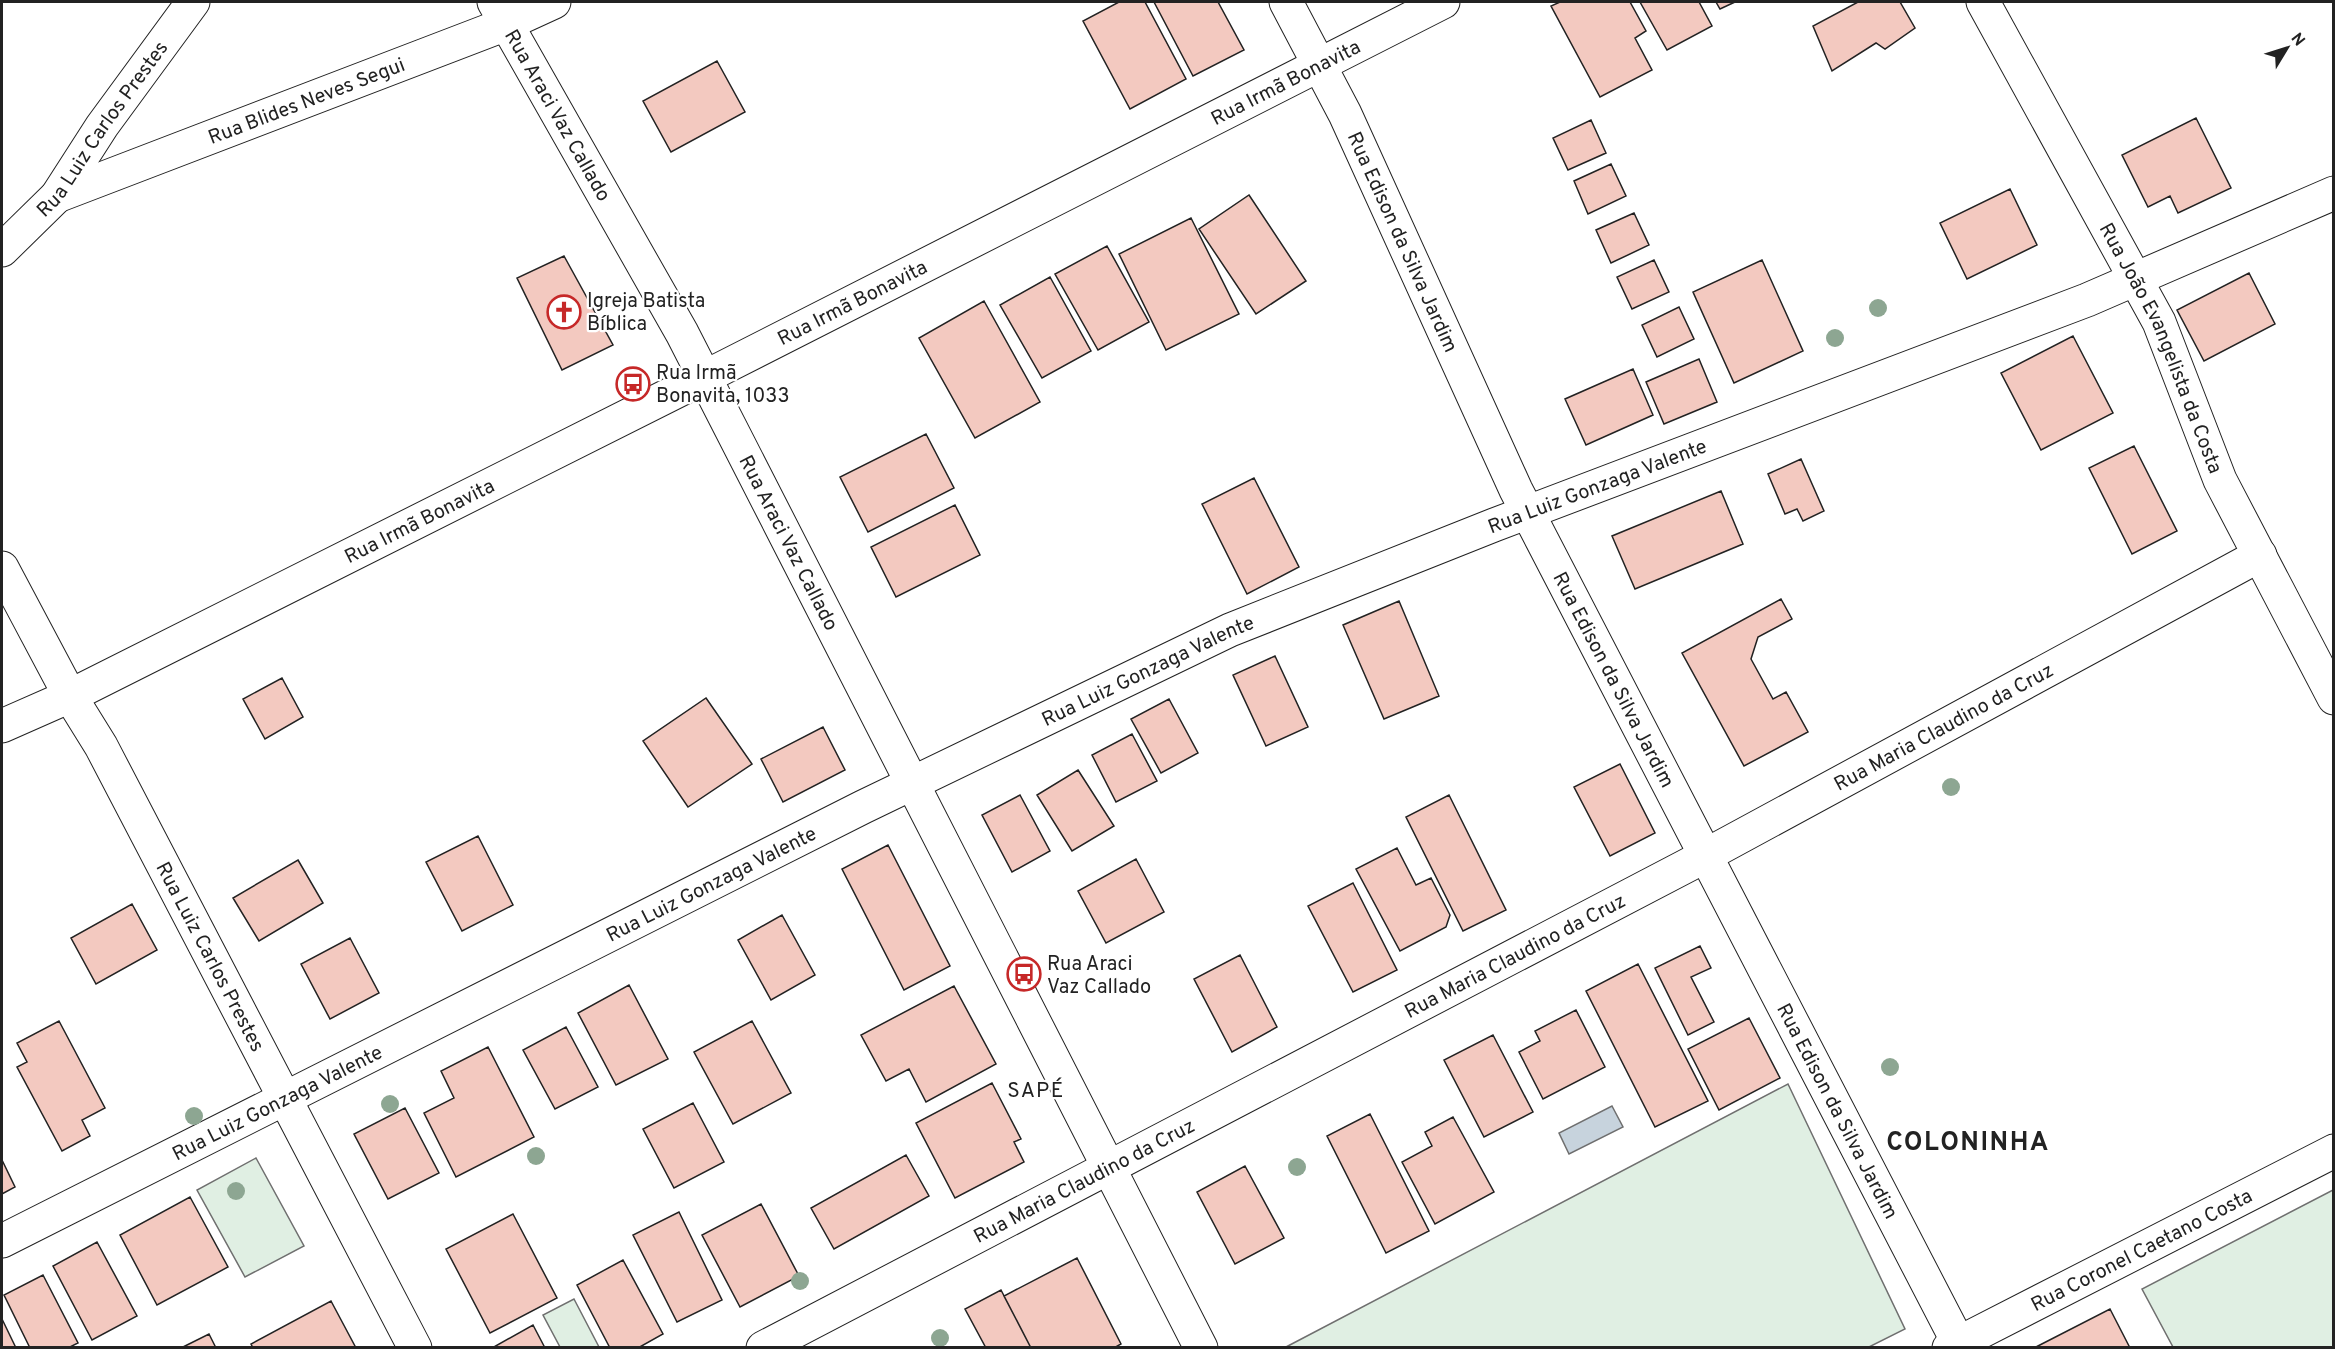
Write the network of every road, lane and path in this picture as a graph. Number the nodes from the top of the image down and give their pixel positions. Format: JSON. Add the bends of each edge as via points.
{"nodes":[{"id":1,"x":193,"y":2,"type":"edge"},
{"id":2,"x":554,"y":2,"type":"edge"},
{"id":3,"x":1286,"y":2,"type":"edge"},
{"id":4,"x":1443,"y":2,"type":"edge"},
{"id":5,"x":1983,"y":2,"type":"edge"},
{"id":6,"x":500,"y":13,"type":"edge"},
{"id":7,"x":1319,"y":66,"type":"junction"},
{"id":8,"x":2334,"y":193,"type":"edge"},
{"id":9,"x":57,"y":196,"type":"junction"},
{"id":10,"x":2,"y":250,"type":"edge"},
{"id":11,"x":2133,"y":278,"type":"junction"},
{"id":12,"x":705,"y":377,"type":"junction"},
{"id":13,"x":1527,"y":513,"type":"junction"},
{"id":14,"x":2260,"y":555,"type":"junction"},
{"id":15,"x":2,"y":568,"type":"edge"},
{"id":16,"x":70,"y":696,"type":"junction"},
{"id":17,"x":2334,"y":698,"type":"edge"},
{"id":18,"x":2,"y":726,"type":"edge"},
{"id":19,"x":912,"y":783,"type":"junction"},
{"id":20,"x":1705,"y":855,"type":"junction"},
{"id":21,"x":285,"y":1097,"type":"junction"},
{"id":22,"x":2334,"y":1151,"type":"edge"},
{"id":23,"x":1109,"y":1167,"type":"junction"},
{"id":24,"x":2,"y":1241,"type":"edge"},
{"id":25,"x":1956,"y":1346,"type":"edge"},
{"id":26,"x":415,"y":1347,"type":"edge"},
{"id":27,"x":763,"y":1347,"type":"edge"},
{"id":28,"x":1201,"y":1347,"type":"edge"}],
"edges":[{"from":1,"to":9,"type":"street","name":"Rua Luiz Carlos Prestes","via":[[102,126]]},
{"from":2,"to":6,"type":"street","name":"Rua Blides Neves Segui"},
{"from":3,"to":7,"type":"street","name":"Rua Edison da Silva Jardim"},
{"from":4,"to":7,"type":"street","name":"Rua Irmã Bonavita"},
{"from":5,"to":11,"type":"street","name":"Rua João Evangelista da Costa"},
{"from":6,"to":9,"type":"street","name":"Rua Blides Neves Segui"},
{"from":6,"to":12,"type":"street","name":"Rua Araci Vaz Callado"},
{"from":7,"to":12,"type":"street","name":"Rua Irmã Bonavita"},
{"from":7,"to":13,"type":"street","name":"Rua Edison da Silva Jardim","via":[[1345,114]]},
{"from":8,"to":11,"type":"street","name":"Rua Luiz Gonzaga Valente"},
{"from":9,"to":10,"type":"street","name":"Rua Luiz Carlos Prestes"},
{"from":11,"to":13,"type":"street","name":"Rua Luiz Gonzaga Valente","via":[[2076,304]]},
{"from":11,"to":14,"type":"street","name":"Rua João Evangelista da Costa","via":[[2159,322],[2220,480]]},
{"from":12,"to":16,"type":"street","name":"Rua Irmã Bonavita"},
{"from":12,"to":19,"type":"street","name":"Rua Araci Vaz Callado"},
{"from":13,"to":19,"type":"street","name":"Rua Luiz Gonzaga Valente","via":[[1230,630]]},
{"from":13,"to":20,"type":"street","name":"Rua Edison da Silva Jardim"},
{"from":14,"to":17,"type":"street","name":"Rua João Evangelista da Costa"},
{"from":14,"to":20,"type":"street","name":"Rua Maria Claudino da Cruz"},
{"from":15,"to":16,"type":"street","name":"Rua Luiz Carlos Prestes"},
{"from":16,"to":18,"type":"street","name":"Rua Irmã Bonavita"},
{"from":16,"to":21,"type":"street","name":"Rua Luiz Carlos Prestes","via":[[101,746]]},
{"from":19,"to":21,"type":"street","name":"Rua Luiz Gonzaga Valente"},
{"from":19,"to":23,"type":"street","name":"Rua Araci Vaz Callado"},
{"from":20,"to":23,"type":"street","name":"Rua Maria Claudino da Cruz"},
{"from":20,"to":25,"type":"street","name":"Rua Edison da Silva Jardim"},
{"from":21,"to":24,"type":"street","name":"Rua Luiz Gonzaga Valente"},
{"from":21,"to":26,"type":"street","name":"Rua Luiz Carlos Prestes"},
{"from":22,"to":25,"type":"street","name":"Rua Coronel Caetano Costa"},
{"from":23,"to":27,"type":"street","name":"Rua Maria Claudino da Cruz"},
{"from":23,"to":28,"type":"street","name":"Rua Araci Vaz Callado"}]}
